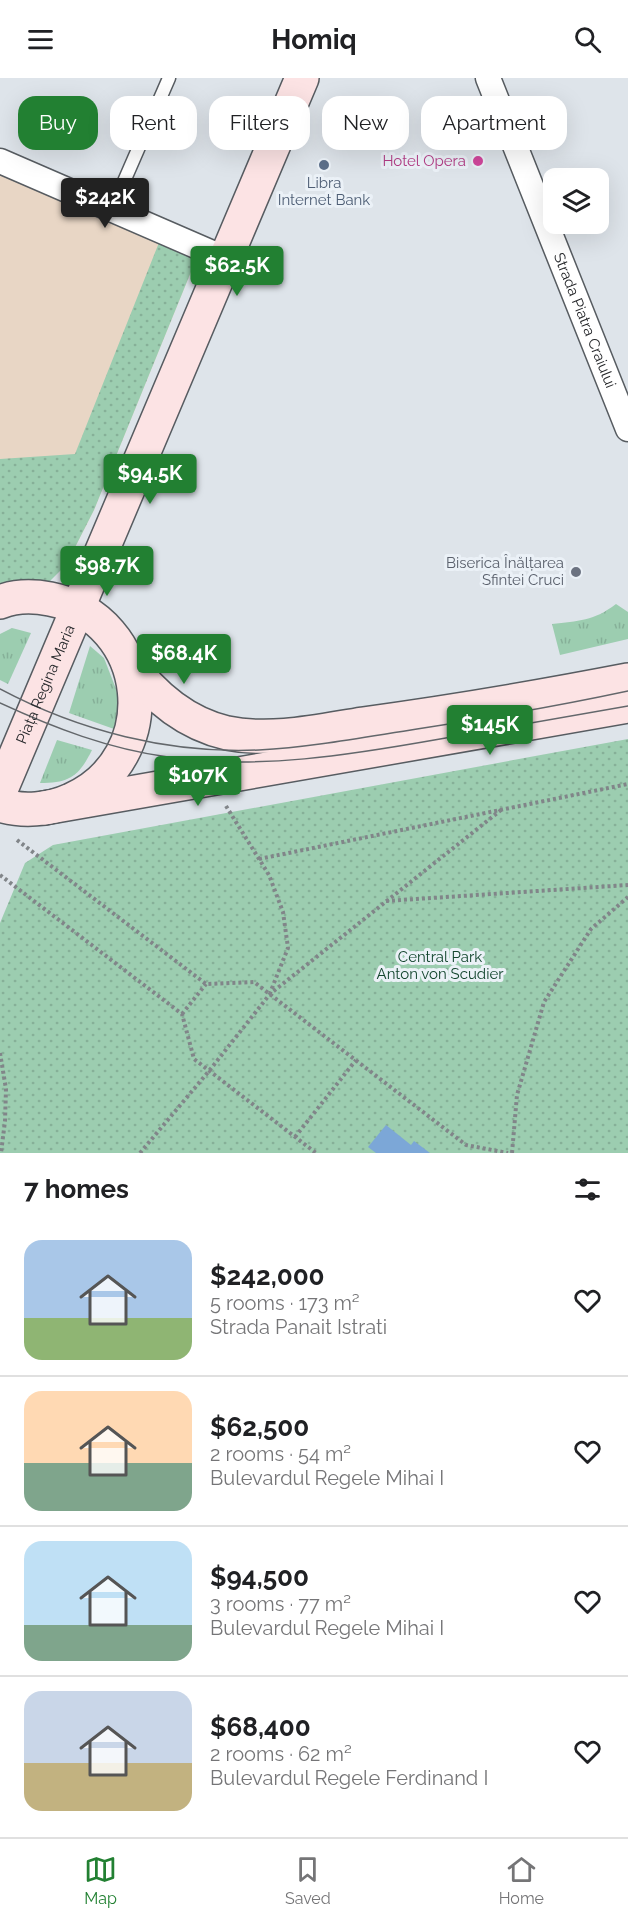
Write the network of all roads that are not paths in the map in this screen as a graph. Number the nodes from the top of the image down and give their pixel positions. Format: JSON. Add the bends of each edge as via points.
{"nodes":[{"id":1,"x":169,"y":78,"type":"edge"},
{"id":2,"x":302,"y":78,"type":"edge"},
{"id":3,"x":489,"y":78,"type":"edge"},
{"id":4,"x":0,"y":160,"type":"edge"},
{"id":5,"x":112,"y":209,"type":"junction"},
{"id":6,"x":226,"y":259,"type":"junction"},
{"id":7,"x":628,"y":429,"type":"edge"},
{"id":8,"x":0,"y":602,"type":"edge"},
{"id":9,"x":78,"y":609,"type":"junction"},
{"id":10,"x":127,"y":660,"type":"junction"},
{"id":11,"x":628,"y":680,"type":"edge"},
{"id":12,"x":628,"y":706,"type":"edge"},
{"id":13,"x":0,"y":792,"type":"edge"},
{"id":14,"x":0,"y":805,"type":"edge"},
{"id":15,"x":44,"y":808,"type":"junction"}],
"edges":[{"from":1,"to":5,"type":"lane"},
{"from":2,"to":6,"type":"main road"},
{"from":3,"to":7,"type":"street","name":"Strada Piatra Craiului"},
{"from":4,"to":5,"type":"street"},
{"from":5,"to":6,"type":"street"},
{"from":6,"to":9,"type":"main road"},
{"from":8,"to":9,"type":"main road","name":"Piața Regina Maria","via":[[42,598]]},
{"from":9,"to":10,"type":"main road","name":"Piața Regina Maria","via":[[105,628]]},
{"from":9,"to":13,"type":"main road","name":"Piața Regina Maria"},
{"from":10,"to":11,"type":"main road","via":[[148,687],[174,709],[213,729],[253,736],[447,712]]},
{"from":10,"to":15,"type":"main road","name":"Piața Regina Maria","via":[[136,708],[130,738],[120,759],[110,773],[81,796]]},
{"from":12,"to":15,"type":"main road"},
{"from":14,"to":15,"type":"main road","name":"Piața Regina Maria"}]}
